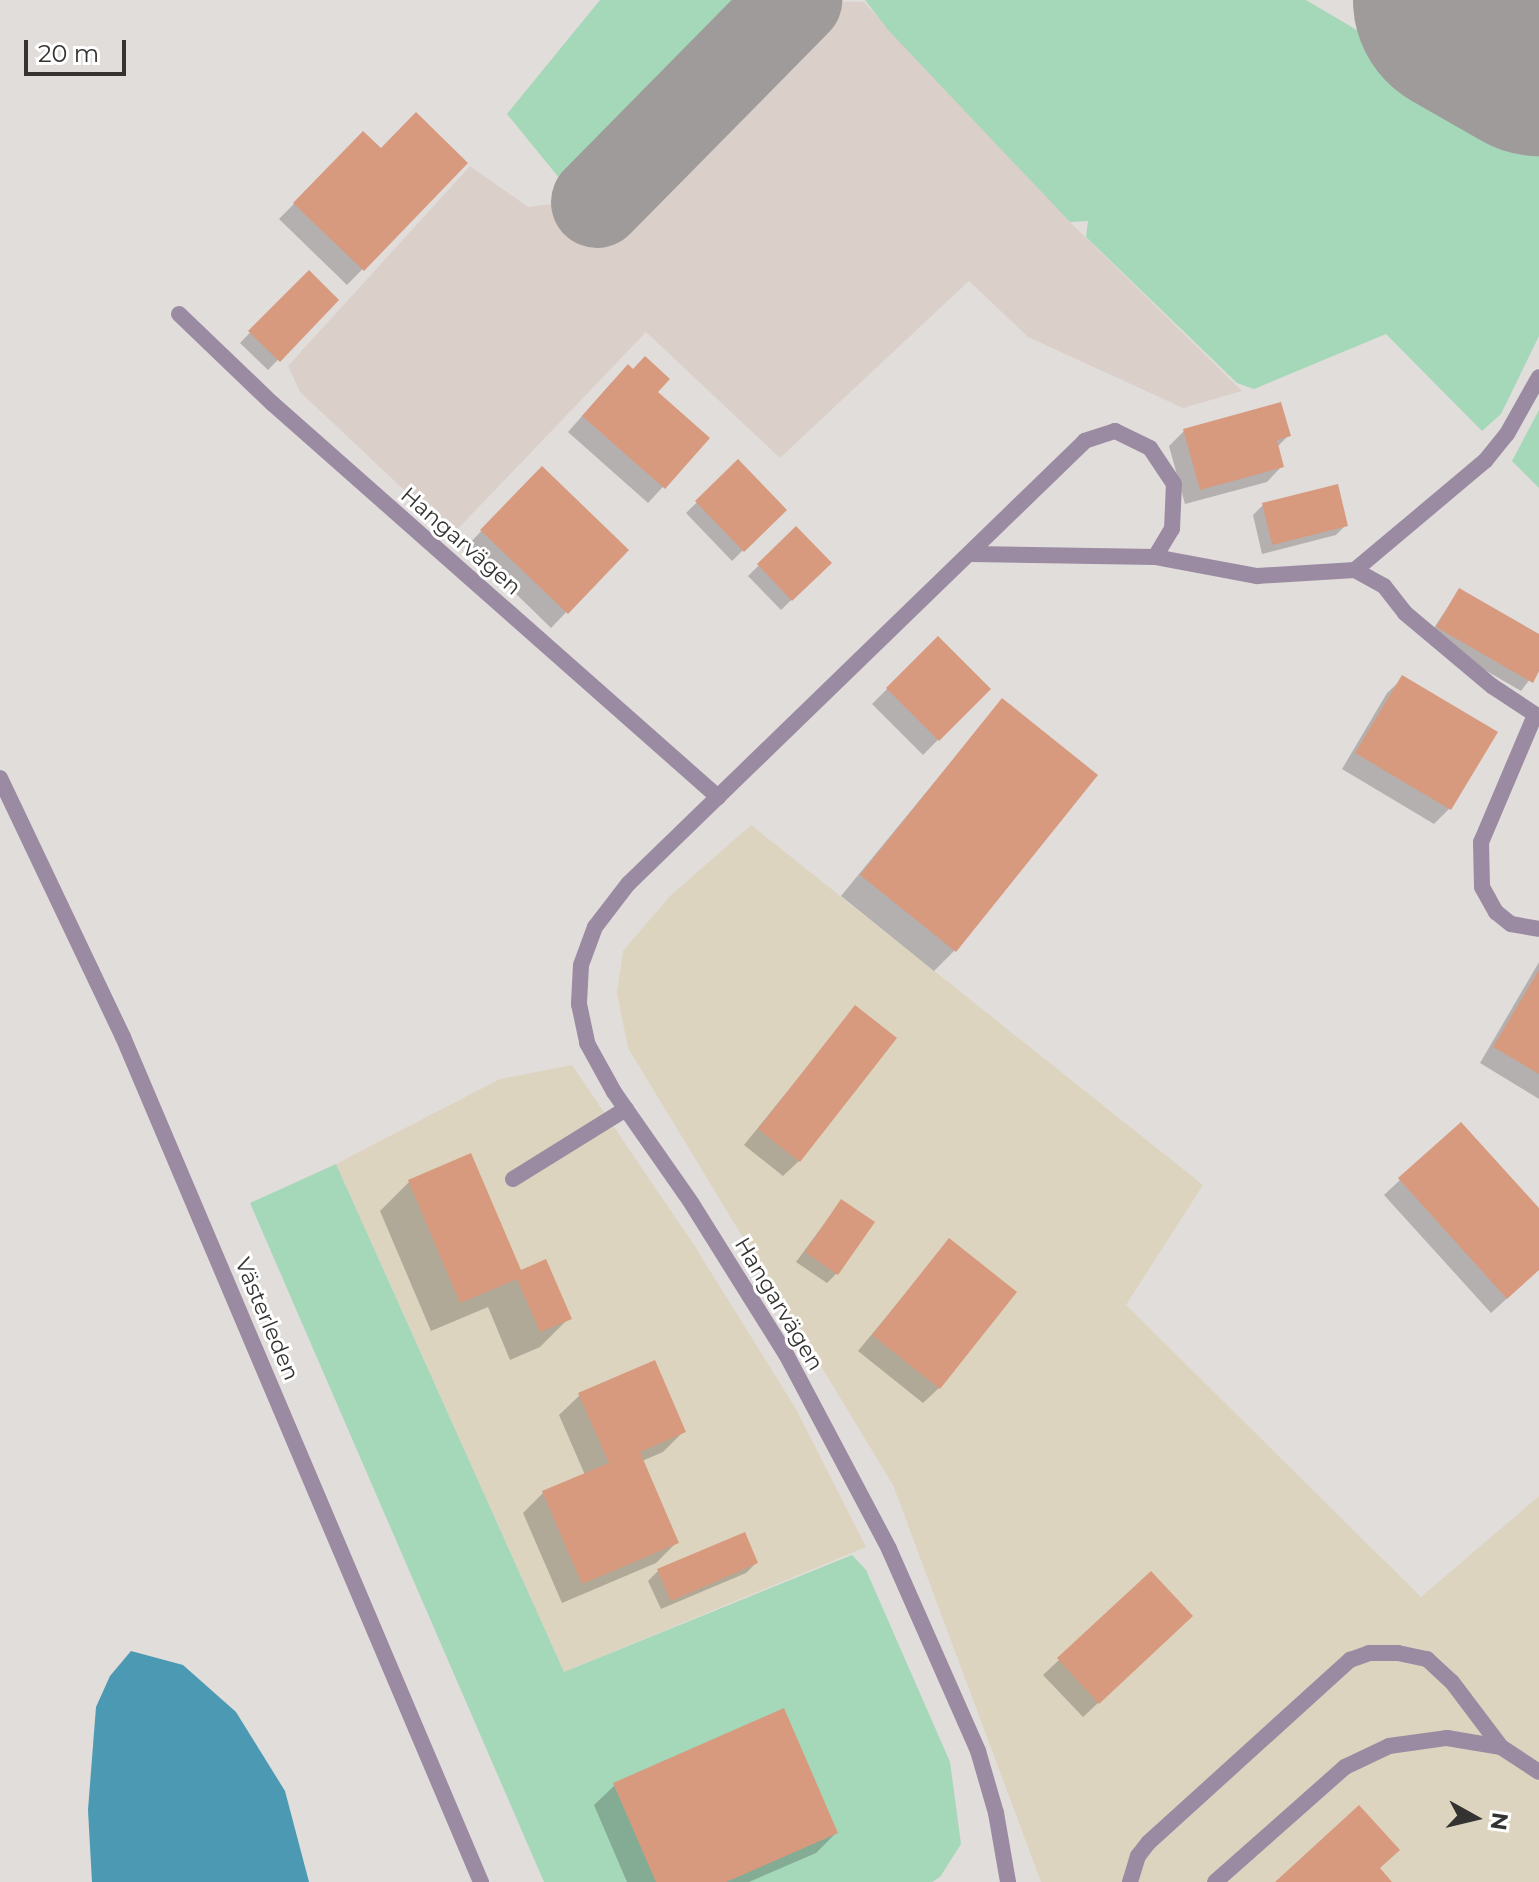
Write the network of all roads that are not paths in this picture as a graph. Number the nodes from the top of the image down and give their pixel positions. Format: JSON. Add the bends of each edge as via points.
{"nodes":[{"id":1,"x":179,"y":314,"type":"dead end"},
{"id":2,"x":1539,"y":377,"type":"edge"},
{"id":3,"x":971,"y":554,"type":"junction"},
{"id":4,"x":1155,"y":557,"type":"junction"},
{"id":5,"x":1355,"y":570,"type":"junction"},
{"id":6,"x":1537,"y":716,"type":"edge"},
{"id":7,"x":0,"y":778,"type":"edge"},
{"id":8,"x":718,"y":797,"type":"junction"},
{"id":9,"x":1539,"y":929,"type":"edge"},
{"id":10,"x":626,"y":1109,"type":"junction"},
{"id":11,"x":513,"y":1179,"type":"dead end"},
{"id":12,"x":1501,"y":1747,"type":"junction"},
{"id":13,"x":1539,"y":1772,"type":"edge"},
{"id":14,"x":481,"y":1882,"type":"edge"},
{"id":15,"x":1008,"y":1882,"type":"edge"},
{"id":16,"x":1130,"y":1882,"type":"edge"},
{"id":17,"x":1215,"y":1882,"type":"edge"}],
"edges":[{"from":1,"to":8,"type":"street","name":"Hangarvägen","via":[[273,404]]},
{"from":2,"to":5,"type":"street","via":[[1485,461]]},
{"from":3,"to":4,"type":"street"},
{"from":3,"to":4,"type":"street","name":"Hangarvägen","via":[[1085,441],[1115,431],[1150,448],[1174,484],[1172,529]]},
{"from":3,"to":8,"type":"street","name":"Hangarvägen"},
{"from":4,"to":5,"type":"street","via":[[1257,576]]},
{"from":5,"to":6,"type":"street","via":[[1384,586],[1405,613],[1492,686]]},
{"from":6,"to":9,"type":"street","via":[[1481,842],[1482,887],[1496,912],[1511,924]]},
{"from":7,"to":14,"type":"street","name":"Västerleden","via":[[123,1037]]},
{"from":8,"to":10,"type":"street","name":"Hangarvägen","via":[[628,884],[595,927],[581,965],[579,1004],[587,1043]]},
{"from":10,"to":11,"type":"street"},
{"from":10,"to":15,"type":"street","name":"Hangarvägen","via":[[787,1356],[889,1549],[978,1751]]},
{"from":12,"to":13,"type":"street"},
{"from":12,"to":16,"type":"street","via":[[1452,1682],[1427,1659],[1369,1653],[1350,1660],[1148,1843]]},
{"from":12,"to":17,"type":"street","via":[[1447,1738],[1389,1746],[1345,1767]]}]}
